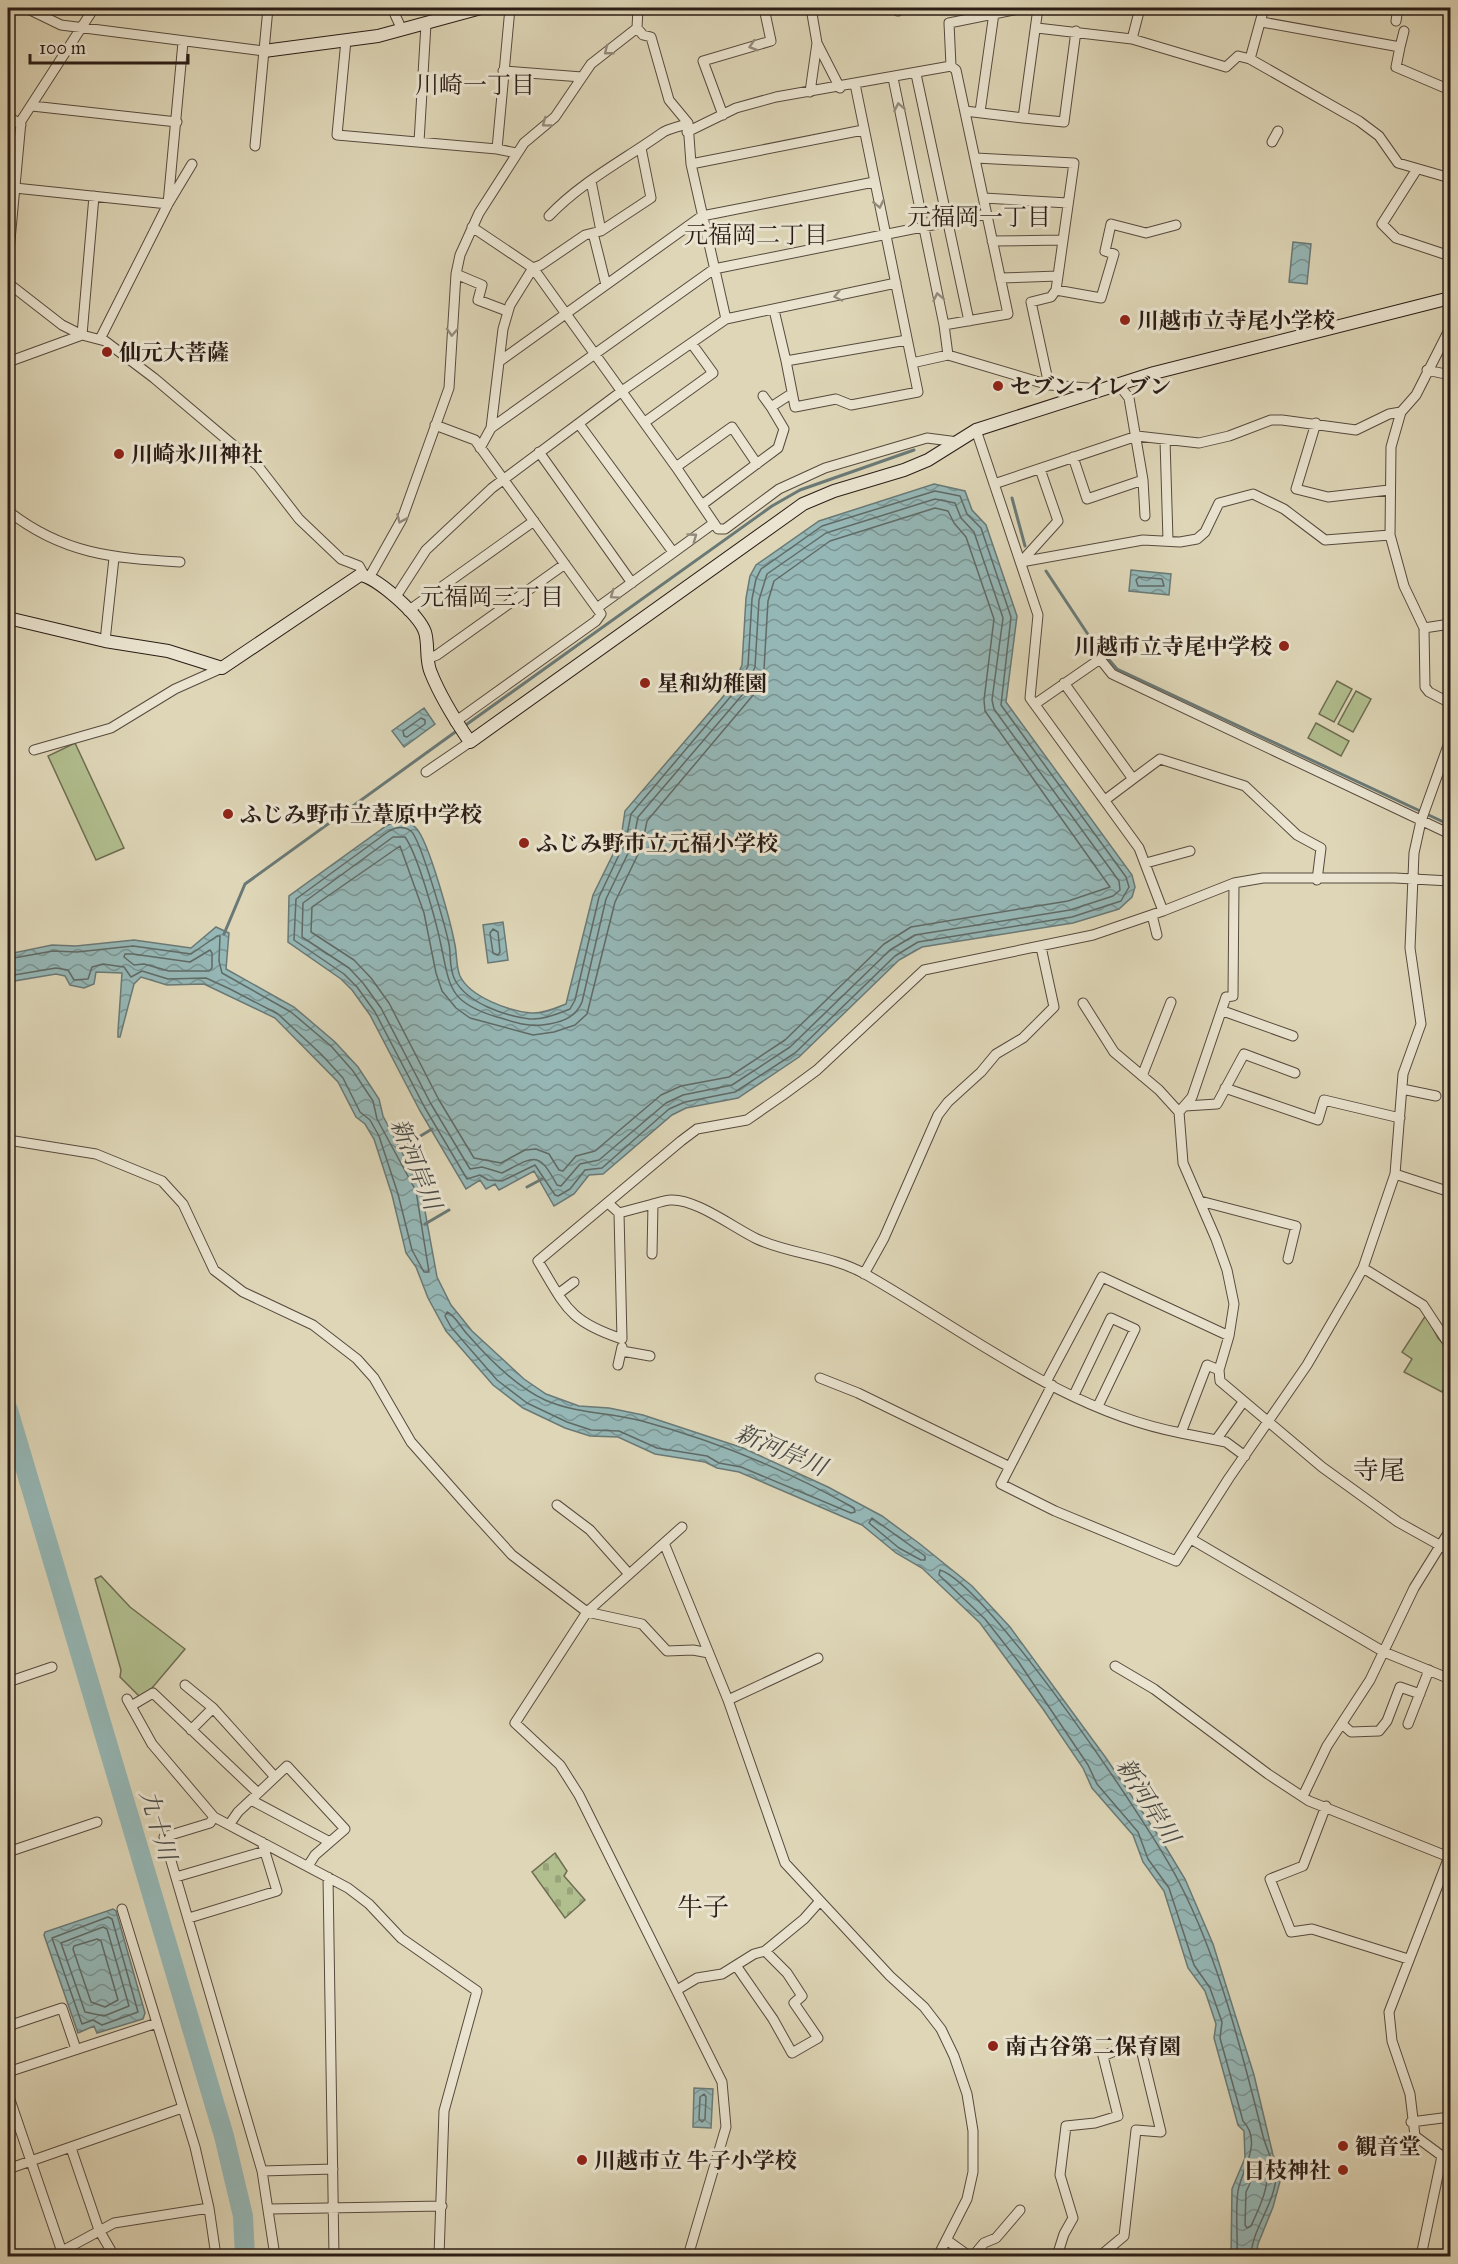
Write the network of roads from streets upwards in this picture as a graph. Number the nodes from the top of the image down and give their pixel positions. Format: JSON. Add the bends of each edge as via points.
{"nodes":[{"id":1,"x":26,"y":8,"type":"edge"},
{"id":2,"x":94,"y":8,"type":"edge"},
{"id":3,"x":268,"y":8,"type":"edge"},
{"id":4,"x":392,"y":8,"type":"edge"},
{"id":5,"x":480,"y":8,"type":"edge"},
{"id":6,"x":510,"y":8,"type":"edge"},
{"id":7,"x":638,"y":8,"type":"edge"},
{"id":8,"x":764,"y":8,"type":"edge"},
{"id":9,"x":811,"y":8,"type":"edge"},
{"id":10,"x":1024,"y":8,"type":"edge"},
{"id":11,"x":1038,"y":8,"type":"edge"},
{"id":12,"x":1140,"y":8,"type":"edge"},
{"id":13,"x":1261,"y":8,"type":"edge"},
{"id":14,"x":1398,"y":8,"type":"edge"},
{"id":15,"x":994,"y":13,"type":"junction"},
{"id":16,"x":1396,"y":21,"type":"dead end"},
{"id":17,"x":1262,"y":22,"type":"junction"},
{"id":18,"x":426,"y":24,"type":"junction"},
{"id":19,"x":81,"y":28,"type":"junction"},
{"id":20,"x":637,"y":28,"type":"junction"},
{"id":21,"x":1036,"y":28,"type":"junction"},
{"id":22,"x":402,"y":30,"type":"junction"},
{"id":23,"x":1076,"y":31,"type":"junction"},
{"id":24,"x":1404,"y":31,"type":"dead end"},
{"id":25,"x":1132,"y":39,"type":"junction"},
{"id":26,"x":346,"y":40,"type":"junction"},
{"id":27,"x":183,"y":42,"type":"junction"},
{"id":28,"x":817,"y":43,"type":"junction"},
{"id":29,"x":1400,"y":47,"type":"junction"},
{"id":30,"x":264,"y":51,"type":"junction"},
{"id":31,"x":1250,"y":59,"type":"junction"},
{"id":32,"x":951,"y":66,"type":"junction"},
{"id":33,"x":503,"y":71,"type":"junction"},
{"id":34,"x":916,"y":74,"type":"junction"},
{"id":35,"x":582,"y":77,"type":"junction"},
{"id":36,"x":893,"y":78,"type":"junction"},
{"id":37,"x":855,"y":84,"type":"junction"},
{"id":38,"x":840,"y":88,"type":"junction"},
{"id":39,"x":1450,"y":90,"type":"edge"},
{"id":40,"x":810,"y":92,"type":"junction"},
{"id":41,"x":32,"y":106,"type":"junction"},
{"id":42,"x":965,"y":111,"type":"junction"},
{"id":43,"x":980,"y":111,"type":"junction"},
{"id":44,"x":723,"y":115,"type":"junction"},
{"id":45,"x":8,"y":116,"type":"edge"},
{"id":46,"x":1023,"y":117,"type":"junction"},
{"id":47,"x":177,"y":122,"type":"junction"},
{"id":48,"x":21,"y":124,"type":"junction"},
{"id":49,"x":688,"y":128,"type":"junction"},
{"id":50,"x":863,"y":130,"type":"junction"},
{"id":51,"x":1278,"y":131,"type":"dead end"},
{"id":52,"x":419,"y":142,"type":"junction"},
{"id":53,"x":1272,"y":142,"type":"dead end"},
{"id":54,"x":255,"y":146,"type":"dead end"},
{"id":55,"x":641,"y":148,"type":"junction"},
{"id":56,"x":497,"y":149,"type":"junction"},
{"id":57,"x":516,"y":153,"type":"junction"},
{"id":58,"x":976,"y":158,"type":"junction"},
{"id":59,"x":192,"y":164,"type":"dead end"},
{"id":60,"x":691,"y":164,"type":"junction"},
{"id":61,"x":1417,"y":169,"type":"junction"},
{"id":62,"x":1450,"y":178,"type":"edge"},
{"id":63,"x":591,"y":181,"type":"junction"},
{"id":64,"x":874,"y":182,"type":"junction"},
{"id":65,"x":15,"y":188,"type":"junction"},
{"id":66,"x":94,"y":196,"type":"junction"},
{"id":67,"x":984,"y":198,"type":"junction"},
{"id":68,"x":1068,"y":203,"type":"junction"},
{"id":69,"x":168,"y":204,"type":"junction"},
{"id":70,"x":987,"y":214,"type":"junction"},
{"id":71,"x":549,"y":216,"type":"dead end"},
{"id":72,"x":702,"y":216,"type":"junction"},
{"id":73,"x":948,"y":223,"type":"junction"},
{"id":74,"x":1176,"y":225,"type":"dead end"},
{"id":75,"x":472,"y":227,"type":"junction"},
{"id":76,"x":923,"y":227,"type":"junction"},
{"id":77,"x":597,"y":232,"type":"junction"},
{"id":78,"x":885,"y":235,"type":"junction"},
{"id":79,"x":1063,"y":240,"type":"junction"},
{"id":80,"x":992,"y":241,"type":"junction"},
{"id":81,"x":1450,"y":245,"type":"edge"},
{"id":82,"x":1447,"y":255,"type":"edge"},
{"id":83,"x":8,"y":260,"type":"edge"},
{"id":84,"x":533,"y":268,"type":"junction"},
{"id":85,"x":714,"y":268,"type":"junction"},
{"id":86,"x":456,"y":274,"type":"junction"},
{"id":87,"x":1058,"y":276,"type":"junction"},
{"id":88,"x":1000,"y":278,"type":"junction"},
{"id":89,"x":8,"y":283,"type":"edge"},
{"id":90,"x":896,"y":283,"type":"junction"},
{"id":91,"x":606,"y":285,"type":"junction"},
{"id":92,"x":1056,"y":290,"type":"junction"},
{"id":93,"x":1450,"y":298,"type":"edge"},
{"id":94,"x":774,"y":310,"type":"junction"},
{"id":95,"x":507,"y":311,"type":"junction"},
{"id":96,"x":566,"y":313,"type":"junction"},
{"id":97,"x":726,"y":319,"type":"junction"},
{"id":98,"x":969,"y":321,"type":"junction"},
{"id":99,"x":944,"y":325,"type":"junction"},
{"id":100,"x":1450,"y":328,"type":"edge"},
{"id":101,"x":82,"y":335,"type":"junction"},
{"id":102,"x":100,"y":339,"type":"junction"},
{"id":103,"x":907,"y":340,"type":"junction"},
{"id":104,"x":692,"y":344,"type":"junction"},
{"id":105,"x":1439,"y":347,"type":"junction"},
{"id":106,"x":1450,"y":350,"type":"edge"},
{"id":107,"x":594,"y":352,"type":"junction"},
{"id":108,"x":948,"y":355,"type":"junction"},
{"id":109,"x":786,"y":361,"type":"junction"},
{"id":110,"x":8,"y":362,"type":"edge"},
{"id":111,"x":500,"y":362,"type":"junction"},
{"id":112,"x":912,"y":363,"type":"junction"},
{"id":113,"x":1427,"y":370,"type":"junction"},
{"id":114,"x":1450,"y":375,"type":"edge"},
{"id":115,"x":1119,"y":385,"type":"junction"},
{"id":116,"x":1048,"y":386,"type":"junction"},
{"id":117,"x":1106,"y":389,"type":"junction"},
{"id":118,"x":622,"y":391,"type":"junction"},
{"id":119,"x":791,"y":394,"type":"junction"},
{"id":120,"x":763,"y":396,"type":"dead end"},
{"id":121,"x":771,"y":407,"type":"junction"},
{"id":122,"x":1401,"y":412,"type":"junction"},
{"id":123,"x":645,"y":422,"type":"junction"},
{"id":124,"x":1316,"y":423,"type":"junction"},
{"id":125,"x":579,"y":424,"type":"junction"},
{"id":126,"x":435,"y":425,"type":"junction"},
{"id":127,"x":491,"y":428,"type":"junction"},
{"id":128,"x":976,"y":430,"type":"junction"},
{"id":129,"x":1137,"y":436,"type":"junction"},
{"id":130,"x":1165,"y":440,"type":"junction"},
{"id":131,"x":958,"y":442,"type":"junction"},
{"id":132,"x":480,"y":448,"type":"junction"},
{"id":133,"x":540,"y":452,"type":"junction"},
{"id":134,"x":1073,"y":457,"type":"junction"},
{"id":135,"x":757,"y":464,"type":"junction"},
{"id":136,"x":676,"y":467,"type":"junction"},
{"id":137,"x":1040,"y":469,"type":"junction"},
{"id":138,"x":502,"y":479,"type":"junction"},
{"id":139,"x":1143,"y":480,"type":"junction"},
{"id":140,"x":994,"y":484,"type":"junction"},
{"id":141,"x":1389,"y":490,"type":"junction"},
{"id":142,"x":703,"y":504,"type":"junction"},
{"id":143,"x":8,"y":511,"type":"edge"},
{"id":144,"x":1145,"y":516,"type":"dead end"},
{"id":145,"x":534,"y":521,"type":"junction"},
{"id":146,"x":714,"y":523,"type":"junction"},
{"id":147,"x":1390,"y":535,"type":"junction"},
{"id":148,"x":1168,"y":540,"type":"junction"},
{"id":149,"x":673,"y":552,"type":"junction"},
{"id":150,"x":114,"y":558,"type":"junction"},
{"id":151,"x":180,"y":562,"type":"dead end"},
{"id":152,"x":1021,"y":562,"type":"junction"},
{"id":153,"x":565,"y":564,"type":"junction"},
{"id":154,"x":367,"y":576,"type":"junction"},
{"id":155,"x":632,"y":583,"type":"junction"},
{"id":156,"x":395,"y":598,"type":"junction"},
{"id":157,"x":597,"y":608,"type":"junction"},
{"id":158,"x":408,"y":611,"type":"junction"},
{"id":159,"x":8,"y":618,"type":"edge"},
{"id":160,"x":1450,"y":624,"type":"edge"},
{"id":161,"x":1424,"y":628,"type":"junction"},
{"id":162,"x":105,"y":641,"type":"junction"},
{"id":163,"x":427,"y":659,"type":"junction"},
{"id":164,"x":222,"y":668,"type":"junction"},
{"id":165,"x":1064,"y":683,"type":"junction"},
{"id":166,"x":1450,"y":703,"type":"edge"},
{"id":167,"x":1035,"y":704,"type":"junction"},
{"id":168,"x":455,"y":722,"type":"junction"},
{"id":169,"x":1450,"y":740,"type":"edge"},
{"id":170,"x":470,"y":742,"type":"junction"},
{"id":171,"x":34,"y":750,"type":"dead end"},
{"id":172,"x":1446,"y":769,"type":"edge"},
{"id":173,"x":426,"y":772,"type":"dead end"},
{"id":174,"x":1133,"y":779,"type":"junction"},
{"id":175,"x":1105,"y":800,"type":"junction"},
{"id":176,"x":1421,"y":821,"type":"junction"},
{"id":177,"x":1450,"y":834,"type":"edge"},
{"id":178,"x":1190,"y":851,"type":"dead end"},
{"id":179,"x":1146,"y":863,"type":"junction"},
{"id":180,"x":1413,"y":879,"type":"junction"},
{"id":181,"x":1317,"y":880,"type":"junction"},
{"id":182,"x":1450,"y":881,"type":"edge"},
{"id":183,"x":1234,"y":883,"type":"junction"},
{"id":184,"x":1163,"y":911,"type":"junction"},
{"id":185,"x":1152,"y":915,"type":"junction"},
{"id":186,"x":1156,"y":935,"type":"dead end"},
{"id":187,"x":1041,"y":947,"type":"junction"},
{"id":188,"x":1171,"y":1002,"type":"dead end"},
{"id":189,"x":1083,"y":1003,"type":"dead end"},
{"id":190,"x":1223,"y":1011,"type":"junction"},
{"id":191,"x":1293,"y":1036,"type":"dead end"},
{"id":192,"x":1295,"y":1073,"type":"dead end"},
{"id":193,"x":1142,"y":1076,"type":"junction"},
{"id":194,"x":1226,"y":1088,"type":"junction"},
{"id":195,"x":1402,"y":1089,"type":"junction"},
{"id":196,"x":1437,"y":1096,"type":"dead end"},
{"id":197,"x":1182,"y":1109,"type":"junction"},
{"id":198,"x":1400,"y":1118,"type":"junction"},
{"id":199,"x":8,"y":1140,"type":"edge"},
{"id":200,"x":1395,"y":1174,"type":"junction"},
{"id":201,"x":1450,"y":1191,"type":"edge"},
{"id":202,"x":1200,"y":1201,"type":"junction"},
{"id":203,"x":608,"y":1203,"type":"junction"},
{"id":204,"x":653,"y":1204,"type":"junction"},
{"id":205,"x":619,"y":1213,"type":"junction"},
{"id":206,"x":652,"y":1254,"type":"dead end"},
{"id":207,"x":1288,"y":1259,"type":"dead end"},
{"id":208,"x":1363,"y":1268,"type":"junction"},
{"id":209,"x":864,"y":1274,"type":"junction"},
{"id":210,"x":573,"y":1282,"type":"dead end"},
{"id":211,"x":558,"y":1294,"type":"junction"},
{"id":212,"x":1229,"y":1336,"type":"junction"},
{"id":213,"x":621,"y":1339,"type":"junction"},
{"id":214,"x":1450,"y":1346,"type":"edge"},
{"id":215,"x":622,"y":1350,"type":"junction"},
{"id":216,"x":650,"y":1356,"type":"dead end"},
{"id":217,"x":618,"y":1365,"type":"dead end"},
{"id":218,"x":1219,"y":1370,"type":"junction"},
{"id":219,"x":820,"y":1378,"type":"dead end"},
{"id":220,"x":1049,"y":1383,"type":"junction"},
{"id":221,"x":1074,"y":1395,"type":"junction"},
{"id":222,"x":1243,"y":1402,"type":"junction"},
{"id":223,"x":1098,"y":1406,"type":"junction"},
{"id":224,"x":1268,"y":1423,"type":"junction"},
{"id":225,"x":1181,"y":1433,"type":"junction"},
{"id":226,"x":1216,"y":1440,"type":"junction"},
{"id":227,"x":1245,"y":1456,"type":"junction"},
{"id":228,"x":1008,"y":1466,"type":"junction"},
{"id":229,"x":556,"y":1505,"type":"dead end"},
{"id":230,"x":682,"y":1527,"type":"dead end"},
{"id":231,"x":1450,"y":1530,"type":"edge"},
{"id":232,"x":1191,"y":1539,"type":"junction"},
{"id":233,"x":664,"y":1543,"type":"junction"},
{"id":234,"x":1441,"y":1547,"type":"junction"},
{"id":235,"x":1450,"y":1551,"type":"edge"},
{"id":236,"x":629,"y":1574,"type":"junction"},
{"id":237,"x":587,"y":1612,"type":"junction"},
{"id":238,"x":1384,"y":1652,"type":"junction"},
{"id":239,"x":709,"y":1653,"type":"junction"},
{"id":240,"x":818,"y":1658,"type":"dead end"},
{"id":241,"x":1115,"y":1666,"type":"dead end"},
{"id":242,"x":52,"y":1667,"type":"dead end"},
{"id":243,"x":1429,"y":1670,"type":"junction"},
{"id":244,"x":1450,"y":1679,"type":"edge"},
{"id":245,"x":8,"y":1682,"type":"edge"},
{"id":246,"x":185,"y":1685,"type":"dead end"},
{"id":247,"x":1420,"y":1694,"type":"junction"},
{"id":248,"x":728,"y":1700,"type":"junction"},
{"id":249,"x":213,"y":1708,"type":"junction"},
{"id":250,"x":1342,"y":1724,"type":"junction"},
{"id":251,"x":1408,"y":1724,"type":"dead end"},
{"id":252,"x":191,"y":1730,"type":"junction"},
{"id":253,"x":275,"y":1777,"type":"junction"},
{"id":254,"x":1303,"y":1796,"type":"junction"},
{"id":255,"x":254,"y":1797,"type":"junction"},
{"id":256,"x":1326,"y":1806,"type":"junction"},
{"id":257,"x":214,"y":1817,"type":"junction"},
{"id":258,"x":97,"y":1822,"type":"dead end"},
{"id":259,"x":229,"y":1825,"type":"junction"},
{"id":260,"x":330,"y":1842,"type":"junction"},
{"id":261,"x":264,"y":1846,"type":"junction"},
{"id":262,"x":8,"y":1852,"type":"edge"},
{"id":263,"x":1450,"y":1856,"type":"edge"},
{"id":264,"x":308,"y":1866,"type":"junction"},
{"id":265,"x":176,"y":1877,"type":"junction"},
{"id":266,"x":328,"y":1877,"type":"junction"},
{"id":267,"x":820,"y":1901,"type":"junction"},
{"id":268,"x":122,"y":1909,"type":"dead end"},
{"id":269,"x":189,"y":1918,"type":"junction"},
{"id":270,"x":765,"y":1951,"type":"junction"},
{"id":271,"x":1408,"y":1959,"type":"junction"},
{"id":272,"x":737,"y":1967,"type":"junction"},
{"id":273,"x":676,"y":1990,"type":"junction"},
{"id":274,"x":157,"y":2023,"type":"junction"},
{"id":275,"x":8,"y":2026,"type":"edge"},
{"id":276,"x":76,"y":2049,"type":"junction"},
{"id":277,"x":8,"y":2072,"type":"edge"},
{"id":278,"x":8,"y":2094,"type":"edge"},
{"id":279,"x":182,"y":2108,"type":"junction"},
{"id":280,"x":1450,"y":2117,"type":"edge"},
{"id":281,"x":1412,"y":2122,"type":"junction"},
{"id":282,"x":71,"y":2148,"type":"junction"},
{"id":283,"x":30,"y":2160,"type":"junction"},
{"id":284,"x":8,"y":2169,"type":"edge"},
{"id":285,"x":333,"y":2169,"type":"junction"},
{"id":286,"x":262,"y":2171,"type":"junction"},
{"id":287,"x":442,"y":2206,"type":"junction"},
{"id":288,"x":209,"y":2208,"type":"junction"},
{"id":289,"x":333,"y":2208,"type":"junction"},
{"id":290,"x":270,"y":2209,"type":"junction"},
{"id":291,"x":1020,"y":2210,"type":"dead end"},
{"id":292,"x":99,"y":2230,"type":"junction"},
{"id":293,"x":948,"y":2241,"type":"junction"},
{"id":294,"x":58,"y":2254,"type":"edge"},
{"id":295,"x":114,"y":2256,"type":"edge"},
{"id":296,"x":216,"y":2256,"type":"edge"},
{"id":297,"x":275,"y":2256,"type":"edge"},
{"id":298,"x":334,"y":2256,"type":"edge"},
{"id":299,"x":439,"y":2256,"type":"edge"},
{"id":300,"x":688,"y":2256,"type":"edge"},
{"id":301,"x":938,"y":2256,"type":"edge"},
{"id":302,"x":971,"y":2256,"type":"edge"},
{"id":303,"x":1057,"y":2256,"type":"edge"},
{"id":304,"x":1100,"y":2256,"type":"edge"},
{"id":305,"x":1421,"y":2256,"type":"edge"}],
"edges":[{"from":1,"to":19,"type":"street","via":[[61,25]]},
{"from":2,"to":19,"type":"street"},
{"from":3,"to":30,"type":"street"},
{"from":4,"to":22,"type":"street"},
{"from":5,"to":18,"type":"street"},
{"from":6,"to":33,"type":"street"},
{"from":7,"to":20,"type":"street"},
{"from":8,"to":44,"type":"street","one_way":true,"via":[[771,41],[703,61]]},
{"from":9,"to":28,"type":"street"},
{"from":10,"to":15,"type":"street"},
{"from":11,"to":21,"type":"street"},
{"from":12,"to":25,"type":"street"},
{"from":13,"to":17,"type":"street"},
{"from":14,"to":16,"type":"street"},
{"from":15,"to":32,"type":"street","via":[[949,23]]},
{"from":15,"to":43,"type":"street"},
{"from":17,"to":29,"type":"street"},
{"from":17,"to":31,"type":"street"},
{"from":18,"to":22,"type":"street"},
{"from":18,"to":52,"type":"street"},
{"from":19,"to":27,"type":"street"},
{"from":19,"to":41,"type":"street"},
{"from":20,"to":35,"type":"street","one_way":true,"via":[[591,64]]},
{"from":20,"to":49,"type":"street","via":[[651,37],[669,100]]},
{"from":21,"to":23,"type":"street"},
{"from":21,"to":46,"type":"street"},
{"from":22,"to":26,"type":"street"},
{"from":23,"to":25,"type":"street"},
{"from":23,"to":46,"type":"street","via":[[1064,122]]},
{"from":24,"to":29,"type":"street"},
{"from":25,"to":31,"type":"street","via":[[1226,67],[1238,56]]},
{"from":26,"to":30,"type":"street"},
{"from":26,"to":52,"type":"street","via":[[337,135]]},
{"from":27,"to":30,"type":"street"},
{"from":27,"to":47,"type":"street"},
{"from":28,"to":38,"type":"street"},
{"from":28,"to":40,"type":"street"},
{"from":29,"to":39,"type":"street","via":[[1396,67]]},
{"from":30,"to":54,"type":"street"},
{"from":31,"to":61,"type":"street","via":[[1359,121],[1379,136],[1392,159]]},
{"from":32,"to":34,"type":"street"},
{"from":32,"to":42,"type":"street","via":[[956,70]]},
{"from":33,"to":35,"type":"street"},
{"from":33,"to":56,"type":"street"},
{"from":34,"to":36,"type":"street"},
{"from":34,"to":73,"type":"street"},
{"from":35,"to":57,"type":"street","one_way":true,"via":[[555,117],[533,132]]},
{"from":36,"to":37,"type":"street"},
{"from":76,"to":36,"type":"street","one_way":true},
{"from":37,"to":38,"type":"street"},
{"from":37,"to":50,"type":"street"},
{"from":38,"to":40,"type":"street"},
{"from":40,"to":44,"type":"street","via":[[736,108]]},
{"from":41,"to":47,"type":"street"},
{"from":41,"to":48,"type":"street"},
{"from":42,"to":43,"type":"street"},
{"from":42,"to":58,"type":"street"},
{"from":43,"to":46,"type":"street"},
{"from":44,"to":49,"type":"street"},
{"from":45,"to":48,"type":"street"},
{"from":47,"to":69,"type":"street"},
{"from":48,"to":65,"type":"street"},
{"from":49,"to":55,"type":"street","via":[[662,132]]},
{"from":49,"to":60,"type":"street"},
{"from":50,"to":60,"type":"street"},
{"from":50,"to":64,"type":"street"},
{"from":51,"to":53,"type":"street"},
{"from":52,"to":56,"type":"street"},
{"from":55,"to":63,"type":"street"},
{"from":55,"to":77,"type":"street","via":[[651,198]]},
{"from":56,"to":57,"type":"street"},
{"from":57,"to":75,"type":"street"},
{"from":58,"to":67,"type":"street"},
{"from":58,"to":68,"type":"street","via":[[1074,163]]},
{"from":59,"to":69,"type":"street"},
{"from":60,"to":72,"type":"street"},
{"from":61,"to":62,"type":"street"},
{"from":61,"to":82,"type":"street","via":[[1382,224],[1395,238]]},
{"from":63,"to":71,"type":"street"},
{"from":63,"to":77,"type":"street"},
{"from":64,"to":72,"type":"street"},
{"from":64,"to":78,"type":"street","one_way":true},
{"from":65,"to":66,"type":"street"},
{"from":65,"to":83,"type":"street"},
{"from":66,"to":69,"type":"street"},
{"from":66,"to":101,"type":"street"},
{"from":67,"to":68,"type":"street"},
{"from":67,"to":70,"type":"street"},
{"from":68,"to":79,"type":"street"},
{"from":69,"to":102,"type":"street"},
{"from":70,"to":73,"type":"street"},
{"from":70,"to":80,"type":"street"},
{"from":72,"to":85,"type":"street"},
{"from":72,"to":91,"type":"street"},
{"from":73,"to":76,"type":"street"},
{"from":73,"to":98,"type":"street"},
{"from":74,"to":92,"type":"street","via":[[1146,233],[1111,224],[1105,251],[1114,254],[1101,298]]},
{"from":75,"to":84,"type":"street"},
{"from":75,"to":86,"type":"street"},
{"from":76,"to":78,"type":"street"},
{"from":99,"to":76,"type":"street","one_way":true},
{"from":77,"to":84,"type":"street","via":[[585,235]]},
{"from":77,"to":91,"type":"street"},
{"from":78,"to":85,"type":"street"},
{"from":78,"to":90,"type":"street"},
{"from":79,"to":80,"type":"street"},
{"from":79,"to":87,"type":"street"},
{"from":80,"to":88,"type":"street"},
{"from":81,"to":82,"type":"street"},
{"from":84,"to":95,"type":"street"},
{"from":84,"to":96,"type":"street"},
{"from":85,"to":97,"type":"street"},
{"from":85,"to":107,"type":"street"},
{"from":86,"to":95,"type":"street","via":[[482,285],[478,300]]},
{"from":86,"to":126,"type":"street","one_way":true,"via":[[448,388]]},
{"from":87,"to":88,"type":"street"},
{"from":87,"to":92,"type":"street"},
{"from":88,"to":98,"type":"street","via":[[1008,314]]},
{"from":89,"to":101,"type":"street","via":[[62,325]]},
{"from":90,"to":94,"type":"street","one_way":true},
{"from":90,"to":103,"type":"street"},
{"from":91,"to":96,"type":"street"},
{"from":92,"to":116,"type":"street","via":[[1051,297],[1031,302]]},
{"from":93,"to":115,"type":"street"},
{"from":94,"to":97,"type":"street"},
{"from":94,"to":109,"type":"street"},
{"from":95,"to":111,"type":"street"},
{"from":96,"to":107,"type":"street"},
{"from":96,"to":111,"type":"street"},
{"from":97,"to":104,"type":"street"},
{"from":98,"to":99,"type":"street"},
{"from":99,"to":108,"type":"street"},
{"from":100,"to":105,"type":"street"},
{"from":101,"to":102,"type":"street"},
{"from":101,"to":110,"type":"street"},
{"from":102,"to":154,"type":"street","via":[[154,378],[258,466],[299,519],[342,559],[359,566]]},
{"from":103,"to":109,"type":"street"},
{"from":103,"to":112,"type":"street"},
{"from":104,"to":118,"type":"street"},
{"from":104,"to":123,"type":"street","via":[[713,373]]},
{"from":105,"to":106,"type":"street"},
{"from":105,"to":113,"type":"street"},
{"from":107,"to":118,"type":"street"},
{"from":107,"to":127,"type":"street"},
{"from":108,"to":112,"type":"street"},
{"from":108,"to":116,"type":"street"},
{"from":109,"to":119,"type":"street"},
{"from":111,"to":127,"type":"street"},
{"from":112,"to":119,"type":"street","via":[[918,392],[851,405],[836,399],[795,407]]},
{"from":113,"to":114,"type":"street"},
{"from":113,"to":122,"type":"street","via":[[1416,395]]},
{"from":115,"to":117,"type":"street"},
{"from":115,"to":129,"type":"street","via":[[1129,398]]},
{"from":116,"to":117,"type":"street"},
{"from":117,"to":128,"type":"street"},
{"from":118,"to":123,"type":"street"},
{"from":118,"to":125,"type":"street"},
{"from":119,"to":121,"type":"street"},
{"from":120,"to":121,"type":"street"},
{"from":121,"to":135,"type":"street","via":[[784,429],[778,448]]},
{"from":122,"to":124,"type":"street","via":[[1356,430]]},
{"from":122,"to":141,"type":"street","via":[[1391,447]]},
{"from":123,"to":136,"type":"street"},
{"from":124,"to":130,"type":"street","via":[[1270,420],[1200,443]]},
{"from":124,"to":141,"type":"street","via":[[1296,489],[1328,497]]},
{"from":125,"to":133,"type":"street"},
{"from":125,"to":149,"type":"street"},
{"from":126,"to":132,"type":"street","via":[[475,440]]},
{"from":126,"to":154,"type":"street","one_way":true,"via":[[402,519]]},
{"from":127,"to":132,"type":"street"},
{"from":128,"to":131,"type":"street"},
{"from":128,"to":140,"type":"street"},
{"from":129,"to":130,"type":"street"},
{"from":129,"to":134,"type":"street"},
{"from":129,"to":139,"type":"street"},
{"from":130,"to":148,"type":"street"},
{"from":131,"to":146,"type":"street","via":[[927,438],[825,468],[778,489],[725,529],[718,529]]},
{"from":131,"to":170,"type":"street","via":[[904,470],[803,504]]},
{"from":132,"to":138,"type":"street"},
{"from":133,"to":138,"type":"street"},
{"from":133,"to":155,"type":"street"},
{"from":134,"to":137,"type":"street"},
{"from":134,"to":139,"type":"street","via":[[1087,499]]},
{"from":135,"to":136,"type":"street","via":[[732,427]]},
{"from":135,"to":142,"type":"street"},
{"from":136,"to":142,"type":"street"},
{"from":137,"to":140,"type":"street"},
{"from":137,"to":152,"type":"street","via":[[1058,521]]},
{"from":138,"to":145,"type":"street"},
{"from":138,"to":156,"type":"street","via":[[426,550]]},
{"from":139,"to":144,"type":"street"},
{"from":140,"to":152,"type":"street"},
{"from":141,"to":147,"type":"street"},
{"from":142,"to":146,"type":"street"},
{"from":143,"to":150,"type":"street","via":[[38,532]]},
{"from":145,"to":153,"type":"street"},
{"from":145,"to":158,"type":"street"},
{"from":149,"to":146,"type":"street","one_way":true},
{"from":147,"to":148,"type":"street","via":[[1325,540],[1284,509],[1253,494],[1219,503],[1205,532],[1197,539]]},
{"from":147,"to":161,"type":"street","via":[[1404,586]]},
{"from":148,"to":152,"type":"street","via":[[1143,540]]},
{"from":149,"to":155,"type":"street"},
{"from":150,"to":151,"type":"street"},
{"from":150,"to":162,"type":"street"},
{"from":152,"to":167,"type":"street","via":[[1038,615],[1030,698]]},
{"from":153,"to":157,"type":"street"},
{"from":153,"to":163,"type":"street"},
{"from":154,"to":156,"type":"street"},
{"from":154,"to":164,"type":"street","via":[[360,575]]},
{"from":155,"to":157,"type":"street","one_way":true},
{"from":156,"to":158,"type":"street"},
{"from":157,"to":168,"type":"street","via":[[601,614],[596,621]]},
{"from":158,"to":163,"type":"street","via":[[425,632]]},
{"from":159,"to":162,"type":"street"},
{"from":160,"to":161,"type":"street"},
{"from":161,"to":166,"type":"street","via":[[1425,687]]},
{"from":162,"to":164,"type":"street","via":[[168,651]]},
{"from":163,"to":168,"type":"street"},
{"from":164,"to":171,"type":"street","via":[[111,728]]},
{"from":165,"to":167,"type":"street"},
{"from":165,"to":174,"type":"street"},
{"from":165,"to":176,"type":"street","via":[[1100,659],[1112,674]]},
{"from":167,"to":175,"type":"street"},
{"from":168,"to":170,"type":"street"},
{"from":169,"to":172,"type":"street"},
{"from":170,"to":173,"type":"street"},
{"from":172,"to":176,"type":"street"},
{"from":174,"to":175,"type":"street"},
{"from":174,"to":181,"type":"street","via":[[1160,759],[1245,786],[1297,835],[1321,848]]},
{"from":175,"to":179,"type":"street"},
{"from":176,"to":177,"type":"street"},
{"from":176,"to":180,"type":"street"},
{"from":178,"to":179,"type":"street"},
{"from":179,"to":184,"type":"street"},
{"from":180,"to":181,"type":"street"},
{"from":180,"to":182,"type":"street"},
{"from":180,"to":195,"type":"street","via":[[1410,948],[1421,1024],[1403,1074]]},
{"from":181,"to":183,"type":"street"},
{"from":183,"to":184,"type":"street"},
{"from":183,"to":190,"type":"street","via":[[1233,996],[1226,997]]},
{"from":184,"to":185,"type":"street"},
{"from":185,"to":186,"type":"street"},
{"from":185,"to":187,"type":"street"},
{"from":187,"to":203,"type":"street","via":[[924,970],[817,1070],[786,1093],[747,1120],[697,1129]]},
{"from":187,"to":209,"type":"street","via":[[1054,1007],[1023,1038],[996,1054],[938,1115]]},
{"from":188,"to":193,"type":"street"},
{"from":189,"to":193,"type":"street","via":[[1114,1052]]},
{"from":190,"to":191,"type":"street"},
{"from":190,"to":197,"type":"street","via":[[1192,1097]]},
{"from":192,"to":194,"type":"street","via":[[1244,1054]]},
{"from":193,"to":197,"type":"street"},
{"from":194,"to":197,"type":"street","via":[[1216,1104]]},
{"from":194,"to":198,"type":"street","via":[[1318,1119],[1324,1100]]},
{"from":195,"to":196,"type":"street"},
{"from":195,"to":198,"type":"street"},
{"from":197,"to":202,"type":"street","via":[[1183,1163]]},
{"from":198,"to":200,"type":"street"},
{"from":199,"to":237,"type":"street","via":[[96,1154],[162,1181],[183,1204],[214,1270],[243,1292],[313,1325],[357,1359],[374,1378],[411,1442],[512,1555]]},
{"from":200,"to":201,"type":"street"},
{"from":200,"to":208,"type":"street"},
{"from":202,"to":207,"type":"street","via":[[1296,1226]]},
{"from":202,"to":212,"type":"street","via":[[1231,1286],[1234,1304]]},
{"from":203,"to":205,"type":"street"},
{"from":203,"to":211,"type":"street","via":[[538,1261]]},
{"from":204,"to":205,"type":"street"},
{"from":204,"to":206,"type":"street"},
{"from":204,"to":209,"type":"street","via":[[687,1202],[758,1239],[836,1260]]},
{"from":205,"to":213,"type":"street"},
{"from":208,"to":214,"type":"street","via":[[1423,1305]]},
{"from":208,"to":224,"type":"street"},
{"from":209,"to":220,"type":"street","via":[[970,1340]]},
{"from":210,"to":211,"type":"street"},
{"from":211,"to":213,"type":"street","via":[[580,1322]]},
{"from":212,"to":218,"type":"street"},
{"from":212,"to":220,"type":"street","via":[[1101,1277]]},
{"from":213,"to":215,"type":"street"},
{"from":215,"to":216,"type":"street"},
{"from":215,"to":217,"type":"street"},
{"from":218,"to":222,"type":"street","via":[[1220,1381]]},
{"from":218,"to":225,"type":"street","via":[[1207,1365]]},
{"from":219,"to":228,"type":"street"},
{"from":220,"to":221,"type":"street"},
{"from":220,"to":228,"type":"street"},
{"from":221,"to":223,"type":"street"},
{"from":221,"to":223,"type":"street","via":[[1111,1318],[1135,1329]]},
{"from":222,"to":224,"type":"street"},
{"from":222,"to":226,"type":"street"},
{"from":223,"to":225,"type":"street","via":[[1148,1427]]},
{"from":224,"to":227,"type":"street"},
{"from":224,"to":234,"type":"street","via":[[1398,1522]]},
{"from":225,"to":226,"type":"street"},
{"from":226,"to":227,"type":"street","via":[[1226,1442]]},
{"from":227,"to":232,"type":"street"},
{"from":228,"to":232,"type":"street","via":[[1001,1484],[1176,1561]]},
{"from":229,"to":236,"type":"street","via":[[590,1530]]},
{"from":230,"to":233,"type":"street"},
{"from":231,"to":234,"type":"street"},
{"from":232,"to":238,"type":"street"},
{"from":233,"to":236,"type":"street"},
{"from":233,"to":239,"type":"street"},
{"from":234,"to":235,"type":"street"},
{"from":234,"to":238,"type":"street","via":[[1414,1588]]},
{"from":236,"to":237,"type":"street"},
{"from":237,"to":239,"type":"street","via":[[642,1624],[667,1651]]},
{"from":237,"to":273,"type":"street","via":[[515,1723],[560,1765],[579,1795]]},
{"from":238,"to":243,"type":"street"},
{"from":238,"to":250,"type":"street"},
{"from":239,"to":248,"type":"street"},
{"from":240,"to":248,"type":"street"},
{"from":241,"to":254,"type":"street","via":[[1154,1689]]},
{"from":242,"to":245,"type":"street"},
{"from":243,"to":244,"type":"street"},
{"from":243,"to":247,"type":"street"},
{"from":246,"to":249,"type":"street"},
{"from":247,"to":250,"type":"street","via":[[1400,1687],[1379,1731],[1351,1732]]},
{"from":247,"to":251,"type":"street"},
{"from":248,"to":267,"type":"street","via":[[785,1863]]},
{"from":249,"to":252,"type":"street"},
{"from":249,"to":253,"type":"street"},
{"from":250,"to":254,"type":"street"},
{"from":252,"to":255,"type":"street"},
{"from":252,"to":257,"type":"street","via":[[153,1692],[129,1702],[152,1744]]},
{"from":253,"to":255,"type":"street"},
{"from":253,"to":260,"type":"street","via":[[287,1766],[345,1829]]},
{"from":254,"to":256,"type":"street"},
{"from":255,"to":259,"type":"street"},
{"from":255,"to":260,"type":"street"},
{"from":256,"to":263,"type":"street"},
{"from":256,"to":271,"type":"street","via":[[1303,1866],[1270,1880],[1291,1932],[1311,1929]]},
{"from":257,"to":259,"type":"street"},
{"from":257,"to":265,"type":"street","via":[[210,1823],[164,1837]]},
{"from":258,"to":262,"type":"street"},
{"from":259,"to":261,"type":"street"},
{"from":260,"to":264,"type":"street"},
{"from":261,"to":264,"type":"street"},
{"from":261,"to":265,"type":"street"},
{"from":261,"to":269,"type":"street","via":[[277,1891]]},
{"from":263,"to":271,"type":"street"},
{"from":264,"to":266,"type":"street"},
{"from":265,"to":269,"type":"street"},
{"from":266,"to":285,"type":"street"},
{"from":266,"to":287,"type":"street","via":[[369,1904],[401,1938],[477,1991],[444,2111]]},
{"from":267,"to":270,"type":"street"},
{"from":267,"to":293,"type":"street","via":[[924,2007],[941,2029],[954,2056],[967,2094],[973,2131],[973,2172],[967,2199]]},
{"from":268,"to":274,"type":"street"},
{"from":269,"to":286,"type":"street"},
{"from":270,"to":272,"type":"street"},
{"from":270,"to":272,"type":"street","via":[[787,1973],[802,1996],[794,2003],[818,2038],[792,2053]]},
{"from":271,"to":281,"type":"street","via":[[1389,2021],[1410,2094]]},
{"from":272,"to":273,"type":"street","via":[[697,1978]]},
{"from":273,"to":300,"type":"street","via":[[715,2065],[725,2097],[726,2127]]},
{"from":274,"to":276,"type":"street"},
{"from":274,"to":279,"type":"street"},
{"from":275,"to":276,"type":"street","via":[[62,2008]]},
{"from":276,"to":277,"type":"street"},
{"from":278,"to":283,"type":"street"},
{"from":279,"to":282,"type":"street"},
{"from":279,"to":288,"type":"street"},
{"from":280,"to":281,"type":"street"},
{"from":281,"to":305,"type":"street","via":[[1415,2136],[1442,2156]]},
{"from":282,"to":283,"type":"street"},
{"from":282,"to":292,"type":"street"},
{"from":283,"to":284,"type":"street"},
{"from":283,"to":294,"type":"street"},
{"from":285,"to":286,"type":"street"},
{"from":285,"to":289,"type":"street"},
{"from":286,"to":290,"type":"street"},
{"from":287,"to":289,"type":"street"},
{"from":287,"to":299,"type":"street"},
{"from":288,"to":292,"type":"street","via":[[122,2221]]},
{"from":288,"to":296,"type":"street"},
{"from":289,"to":290,"type":"street"},
{"from":289,"to":298,"type":"street"},
{"from":290,"to":297,"type":"street"},
{"from":291,"to":302,"type":"street","via":[[996,2238]]},
{"from":292,"to":294,"type":"street"},
{"from":292,"to":295,"type":"street"},
{"from":293,"to":301,"type":"street"},
{"from":293,"to":302,"type":"street"},
{"from":303,"to":304,"type":"street","via":[[1073,2218],[1060,2175],[1066,2126],[1095,2123],[1118,2115],[1103,2056],[1139,2041],[1161,2132],[1136,2130],[1124,2236]]}]}
